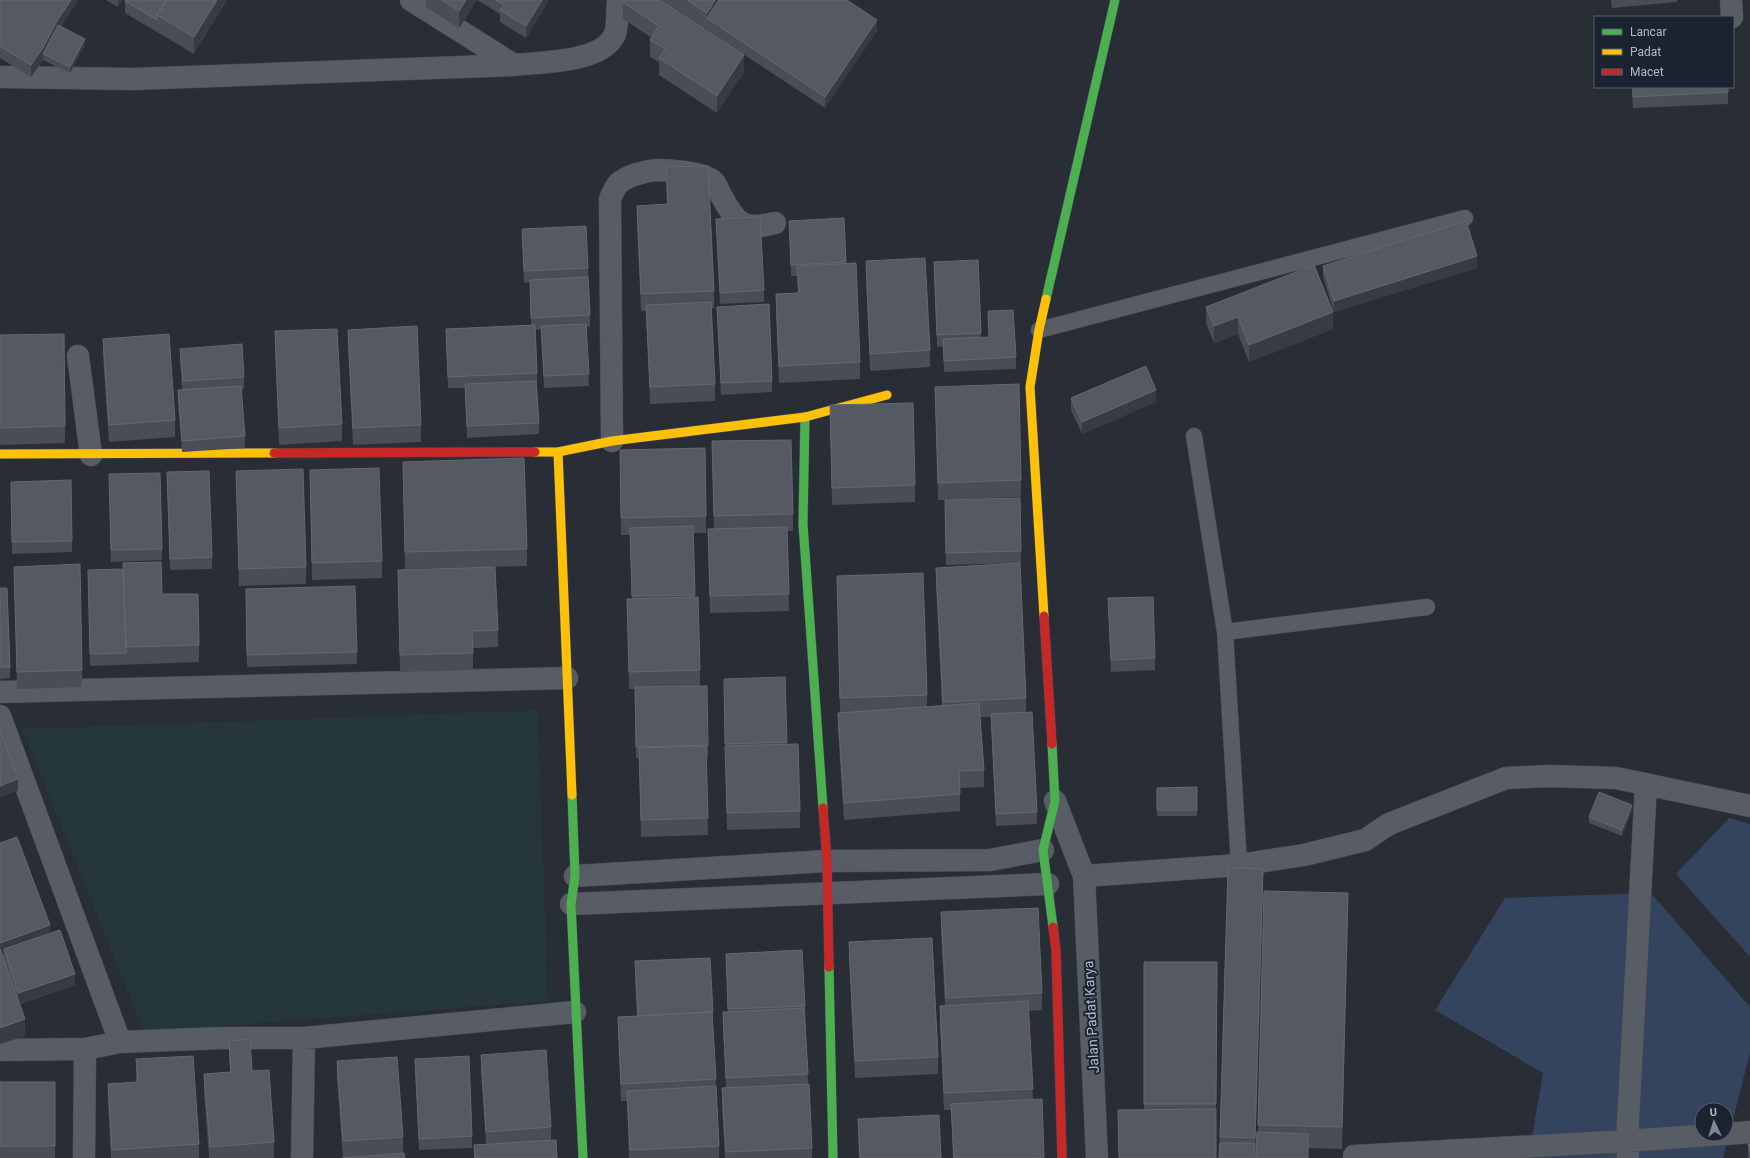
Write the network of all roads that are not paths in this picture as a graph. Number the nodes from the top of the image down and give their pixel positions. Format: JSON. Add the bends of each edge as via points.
{"nodes":[{"id":1,"x":410,"y":0,"type":"edge"},
{"id":2,"x":618,"y":0,"type":"edge"},
{"id":3,"x":1115,"y":0,"type":"edge"},
{"id":4,"x":1731,"y":0,"type":"edge"},
{"id":5,"x":1732,"y":16,"type":"edge"},
{"id":6,"x":514,"y":65,"type":"junction"},
{"id":7,"x":0,"y":77,"type":"edge"},
{"id":8,"x":1464,"y":218,"type":"dead end"},
{"id":9,"x":775,"y":223,"type":"dead end"},
{"id":10,"x":1039,"y":330,"type":"junction"},
{"id":11,"x":78,"y":356,"type":"dead end"},
{"id":12,"x":887,"y":395,"type":"dead end"},
{"id":13,"x":805,"y":417,"type":"junction"},
{"id":14,"x":1194,"y":436,"type":"dead end"},
{"id":15,"x":612,"y":441,"type":"junction"},
{"id":16,"x":558,"y":452,"type":"junction"},
{"id":17,"x":0,"y":454,"type":"edge"},
{"id":18,"x":91,"y":455,"type":"junction"},
{"id":19,"x":1427,"y":607,"type":"dead end"},
{"id":20,"x":1225,"y":632,"type":"junction"},
{"id":21,"x":567,"y":678,"type":"junction"},
{"id":22,"x":0,"y":692,"type":"edge"},
{"id":23,"x":0,"y":716,"type":"edge"},
{"id":24,"x":1646,"y":784,"type":"junction"},
{"id":25,"x":1055,"y":801,"type":"junction"},
{"id":26,"x":1750,"y":806,"type":"edge"},
{"id":27,"x":1043,"y":850,"type":"junction"},
{"id":28,"x":827,"y":861,"type":"junction"},
{"id":29,"x":1239,"y":865,"type":"junction"},
{"id":30,"x":575,"y":876,"type":"junction"},
{"id":31,"x":1084,"y":876,"type":"junction"},
{"id":32,"x":1048,"y":884,"type":"junction"},
{"id":33,"x":827,"y":894,"type":"junction"},
{"id":34,"x":570,"y":904,"type":"junction"},
{"id":35,"x":575,"y":1012,"type":"junction"},
{"id":36,"x":304,"y":1038,"type":"junction"},
{"id":37,"x":120,"y":1042,"type":"junction"},
{"id":38,"x":85,"y":1049,"type":"junction"},
{"id":39,"x":0,"y":1050,"type":"edge"},
{"id":40,"x":1750,"y":1132,"type":"edge"},
{"id":41,"x":1734,"y":1133,"type":"edge"},
{"id":42,"x":1694,"y":1139,"type":"edge"},
{"id":43,"x":1627,"y":1150,"type":"edge"},
{"id":44,"x":1354,"y":1156,"type":"dead end"},
{"id":45,"x":84,"y":1158,"type":"edge"},
{"id":46,"x":302,"y":1158,"type":"edge"},
{"id":47,"x":583,"y":1158,"type":"edge"},
{"id":48,"x":833,"y":1158,"type":"edge"},
{"id":49,"x":1062,"y":1158,"type":"edge"},
{"id":50,"x":1097,"y":1158,"type":"edge"}],
"edges":[{"from":1,"to":6,"type":"street"},
{"from":2,"to":6,"type":"street","via":[[614,36],[598,51],[570,60]]},
{"from":3,"to":10,"type":"street"},
{"from":4,"to":5,"type":"street"},
{"from":6,"to":7,"type":"street","via":[[133,79]]},
{"from":8,"to":10,"type":"lane"},
{"from":9,"to":15,"type":"street","via":[[750,227],[740,223],[712,181],[699,174],[656,170],[635,175],[618,183],[610,199]]},
{"from":10,"to":25,"type":"street","via":[[1030,387]]},
{"from":11,"to":18,"type":"street"},
{"from":12,"to":13,"type":"street"},
{"from":13,"to":15,"type":"street"},
{"from":13,"to":28,"type":"street","via":[[803,524]]},
{"from":14,"to":20,"type":"lane"},
{"from":15,"to":16,"type":"street"},
{"from":16,"to":18,"type":"street"},
{"from":16,"to":21,"type":"street"},
{"from":17,"to":18,"type":"street"},
{"from":19,"to":20,"type":"lane"},
{"from":20,"to":29,"type":"lane"},
{"from":21,"to":22,"type":"street"},
{"from":21,"to":30,"type":"street"},
{"from":23,"to":37,"type":"street"},
{"from":24,"to":26,"type":"street"},
{"from":24,"to":29,"type":"street","via":[[1616,778],[1506,778],[1390,824],[1365,840],[1304,855]]},
{"from":24,"to":43,"type":"street"},
{"from":25,"to":27,"type":"street"},
{"from":25,"to":31,"type":"street","name":"Jalan Padat Karya"},
{"from":27,"to":28,"type":"street","via":[[990,860]]},
{"from":27,"to":32,"type":"street"},
{"from":28,"to":30,"type":"street"},
{"from":28,"to":33,"type":"street"},
{"from":29,"to":31,"type":"street"},
{"from":30,"to":34,"type":"street"},
{"from":31,"to":50,"type":"street","name":"Jalan Padat Karya"},
{"from":32,"to":33,"type":"street"},
{"from":32,"to":49,"type":"street","via":[[1056,950]]},
{"from":33,"to":34,"type":"street"},
{"from":33,"to":48,"type":"street"},
{"from":34,"to":35,"type":"street"},
{"from":35,"to":36,"type":"street"},
{"from":35,"to":47,"type":"street"},
{"from":36,"to":37,"type":"street"},
{"from":36,"to":46,"type":"street"},
{"from":37,"to":38,"type":"street"},
{"from":38,"to":39,"type":"street"},
{"from":38,"to":45,"type":"street"},
{"from":40,"to":41,"type":"street"},
{"from":42,"to":43,"type":"street"},
{"from":43,"to":44,"type":"street"}]}
